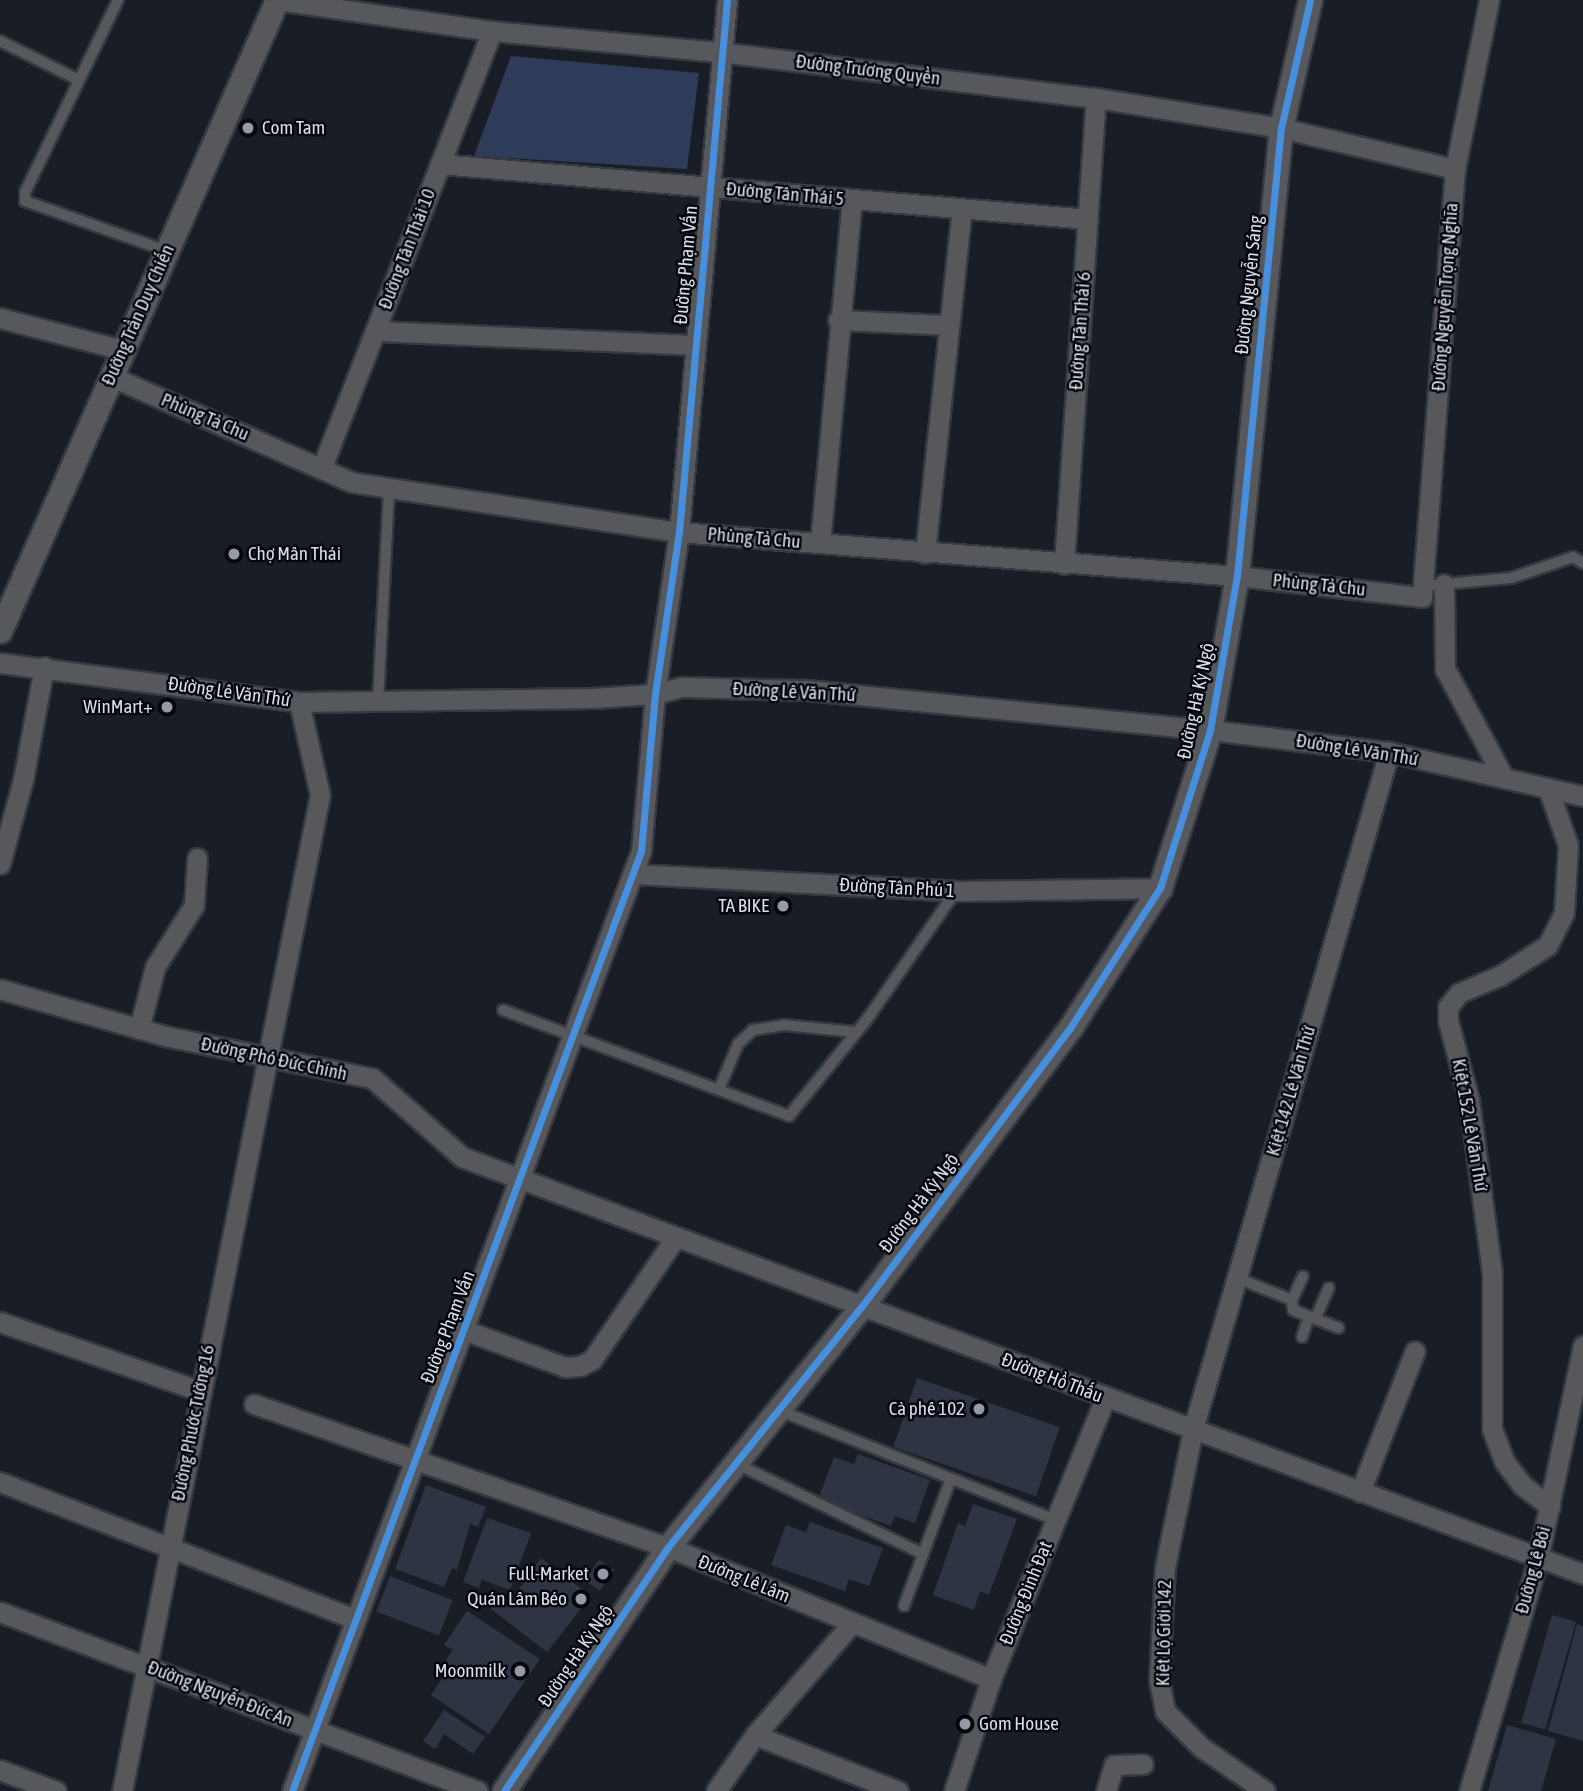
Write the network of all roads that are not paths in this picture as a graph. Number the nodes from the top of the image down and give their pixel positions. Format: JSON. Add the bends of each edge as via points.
{"nodes":[{"id":1,"x":118,"y":0,"type":"edge"},
{"id":2,"x":277,"y":0,"type":"edge"},
{"id":3,"x":727,"y":0,"type":"edge"},
{"id":4,"x":1310,"y":0,"type":"edge"},
{"id":5,"x":1489,"y":0,"type":"edge"},
{"id":6,"x":492,"y":31,"type":"junction"},
{"id":7,"x":0,"y":41,"type":"edge"},
{"id":8,"x":720,"y":52,"type":"junction"},
{"id":9,"x":79,"y":80,"type":"junction"},
{"id":10,"x":1096,"y":98,"type":"junction"},
{"id":11,"x":1281,"y":128,"type":"junction"},
{"id":12,"x":440,"y":164,"type":"junction"},
{"id":13,"x":1455,"y":169,"type":"junction"},
{"id":14,"x":708,"y":187,"type":"junction"},
{"id":15,"x":852,"y":199,"type":"junction"},
{"id":16,"x":962,"y":209,"type":"junction"},
{"id":17,"x":1088,"y":219,"type":"junction"},
{"id":18,"x":168,"y":251,"type":"junction"},
{"id":19,"x":0,"y":318,"type":"edge"},
{"id":20,"x":838,"y":320,"type":"junction"},
{"id":21,"x":947,"y":325,"type":"junction"},
{"id":22,"x":375,"y":331,"type":"junction"},
{"id":23,"x":695,"y":345,"type":"junction"},
{"id":24,"x":122,"y":350,"type":"junction"},
{"id":25,"x":110,"y":376,"type":"junction"},
{"id":26,"x":322,"y":467,"type":"junction"},
{"id":27,"x":389,"y":488,"type":"junction"},
{"id":28,"x":679,"y":532,"type":"junction"},
{"id":29,"x":820,"y":544,"type":"junction"},
{"id":30,"x":925,"y":553,"type":"junction"},
{"id":31,"x":1583,"y":563,"type":"edge"},
{"id":32,"x":1064,"y":564,"type":"junction"},
{"id":33,"x":1237,"y":576,"type":"junction"},
{"id":34,"x":1444,"y":584,"type":"junction"},
{"id":35,"x":1422,"y":591,"type":"junction"},
{"id":36,"x":0,"y":631,"type":"edge"},
{"id":37,"x":0,"y":663,"type":"edge"},
{"id":38,"x":44,"y":667,"type":"junction"},
{"id":39,"x":655,"y":694,"type":"junction"},
{"id":40,"x":378,"y":701,"type":"junction"},
{"id":41,"x":299,"y":702,"type":"junction"},
{"id":42,"x":1210,"y":730,"type":"junction"},
{"id":43,"x":1389,"y":752,"type":"junction"},
{"id":44,"x":1504,"y":778,"type":"junction"},
{"id":45,"x":1548,"y":788,"type":"junction"},
{"id":46,"x":1583,"y":796,"type":"edge"},
{"id":47,"x":197,"y":858,"type":"dead end"},
{"id":48,"x":0,"y":864,"type":"edge"},
{"id":49,"x":634,"y":874,"type":"junction"},
{"id":50,"x":1160,"y":888,"type":"junction"},
{"id":51,"x":956,"y":891,"type":"junction"},
{"id":52,"x":0,"y":989,"type":"edge"},
{"id":53,"x":503,"y":1010,"type":"dead end"},
{"id":54,"x":139,"y":1030,"type":"junction"},
{"id":55,"x":856,"y":1032,"type":"junction"},
{"id":56,"x":576,"y":1034,"type":"junction"},
{"id":57,"x":272,"y":1056,"type":"junction"},
{"id":58,"x":719,"y":1089,"type":"junction"},
{"id":59,"x":521,"y":1179,"type":"junction"},
{"id":60,"x":676,"y":1237,"type":"junction"},
{"id":61,"x":1303,"y":1276,"type":"dead end"},
{"id":62,"x":1237,"y":1278,"type":"junction"},
{"id":63,"x":1329,"y":1289,"type":"dead end"},
{"id":64,"x":1293,"y":1300,"type":"junction"},
{"id":65,"x":862,"y":1306,"type":"junction"},
{"id":66,"x":1312,"y":1318,"type":"junction"},
{"id":67,"x":0,"y":1322,"type":"edge"},
{"id":68,"x":1339,"y":1328,"type":"dead end"},
{"id":69,"x":464,"y":1330,"type":"junction"},
{"id":70,"x":1302,"y":1337,"type":"dead end"},
{"id":71,"x":1583,"y":1346,"type":"edge"},
{"id":72,"x":1415,"y":1351,"type":"dead end"},
{"id":73,"x":198,"y":1390,"type":"junction"},
{"id":74,"x":1105,"y":1398,"type":"junction"},
{"id":75,"x":254,"y":1404,"type":"dead end"},
{"id":76,"x":778,"y":1410,"type":"junction"},
{"id":77,"x":1193,"y":1429,"type":"junction"},
{"id":78,"x":415,"y":1460,"type":"junction"},
{"id":79,"x":735,"y":1464,"type":"junction"},
{"id":80,"x":951,"y":1478,"type":"junction"},
{"id":81,"x":0,"y":1482,"type":"edge"},
{"id":82,"x":1360,"y":1492,"type":"junction"},
{"id":83,"x":1550,"y":1506,"type":"junction"},
{"id":84,"x":1056,"y":1520,"type":"junction"},
{"id":85,"x":168,"y":1547,"type":"junction"},
{"id":86,"x":668,"y":1548,"type":"junction"},
{"id":87,"x":923,"y":1554,"type":"junction"},
{"id":88,"x":1538,"y":1559,"type":"junction"},
{"id":89,"x":1583,"y":1574,"type":"edge"},
{"id":90,"x":904,"y":1606,"type":"dead end"},
{"id":91,"x":0,"y":1612,"type":"edge"},
{"id":92,"x":355,"y":1619,"type":"junction"},
{"id":93,"x":852,"y":1623,"type":"junction"},
{"id":94,"x":147,"y":1666,"type":"junction"},
{"id":95,"x":991,"y":1679,"type":"junction"},
{"id":96,"x":315,"y":1730,"type":"junction"},
{"id":97,"x":755,"y":1735,"type":"junction"},
{"id":98,"x":1143,"y":1764,"type":"dead end"},
{"id":99,"x":0,"y":1770,"type":"edge"},
{"id":100,"x":56,"y":1791,"type":"edge"},
{"id":101,"x":122,"y":1791,"type":"edge"},
{"id":102,"x":292,"y":1791,"type":"edge"},
{"id":103,"x":478,"y":1791,"type":"edge"},
{"id":104,"x":504,"y":1791,"type":"edge"},
{"id":105,"x":716,"y":1791,"type":"edge"},
{"id":106,"x":898,"y":1791,"type":"edge"},
{"id":107,"x":954,"y":1791,"type":"edge"},
{"id":108,"x":1106,"y":1791,"type":"edge"},
{"id":109,"x":1265,"y":1791,"type":"edge"},
{"id":110,"x":1469,"y":1791,"type":"edge"}],
"edges":[{"from":1,"to":9,"type":"lane"},
{"from":2,"to":6,"type":"street","name":"Đường Trương Quyền"},
{"from":2,"to":18,"type":"street","name":"Đường Trần Duy Chiến"},
{"from":3,"to":8,"type":"street","name":"Đường Phạm Vấn"},
{"from":4,"to":11,"type":"street","name":"Đường Nguyễn Sáng"},
{"from":5,"to":13,"type":"street","name":"Đường Nguyễn Trọng Nghĩa"},
{"from":6,"to":8,"type":"street","name":"Đường Trương Quyền"},
{"from":6,"to":12,"type":"street","name":"Đường Tân Thái 10"},
{"from":7,"to":9,"type":"lane"},
{"from":8,"to":10,"type":"street","name":"Đường Trương Quyền"},
{"from":8,"to":14,"type":"street","name":"Đường Phạm Vấn"},
{"from":9,"to":18,"type":"lane","via":[[25,201]]},
{"from":10,"to":11,"type":"street","name":"Đường Trương Quyền"},
{"from":10,"to":17,"type":"street","name":"Đường Tân Thái 6"},
{"from":11,"to":13,"type":"street","name":"Đường Trương Quyền"},
{"from":11,"to":33,"type":"street","name":"Đường Nguyễn Sáng"},
{"from":12,"to":14,"type":"street","name":"Đường Tân Thái 5"},
{"from":12,"to":22,"type":"street","name":"Đường Tân Thái 10"},
{"from":13,"to":35,"type":"street","name":"Đường Nguyễn Trọng Nghĩa"},
{"from":14,"to":15,"type":"street","name":"Đường Tân Thái 5"},
{"from":14,"to":23,"type":"street","name":"Đường Phạm Vấn"},
{"from":15,"to":16,"type":"street","name":"Đường Tân Thái 5"},
{"from":15,"to":20,"type":"street"},
{"from":16,"to":17,"type":"street","name":"Đường Tân Thái 5"},
{"from":16,"to":21,"type":"street"},
{"from":17,"to":32,"type":"street","name":"Đường Tân Thái 6"},
{"from":18,"to":24,"type":"street","name":"Đường Trần Duy Chiến"},
{"from":19,"to":24,"type":"street"},
{"from":20,"to":21,"type":"street"},
{"from":20,"to":29,"type":"street"},
{"from":21,"to":30,"type":"street"},
{"from":22,"to":23,"type":"street"},
{"from":22,"to":26,"type":"street","name":"Đường Tân Thái 10"},
{"from":23,"to":28,"type":"street","name":"Đường Phạm Vấn"},
{"from":24,"to":25,"type":"street","name":"Đường Trần Duy Chiến"},
{"from":25,"to":26,"type":"street","name":"Phùng Tả Chu"},
{"from":25,"to":36,"type":"street","name":"Đường Trần Duy Chiến"},
{"from":26,"to":27,"type":"street","name":"Phùng Tả Chu","via":[[351,482]]},
{"from":27,"to":28,"type":"street","name":"Phùng Tả Chu"},
{"from":27,"to":40,"type":"lane"},
{"from":28,"to":29,"type":"street","name":"Phùng Tả Chu"},
{"from":28,"to":39,"type":"street","name":"Đường Phạm Vấn"},
{"from":29,"to":30,"type":"street","name":"Phùng Tả Chu"},
{"from":30,"to":32,"type":"street","name":"Phùng Tả Chu"},
{"from":31,"to":34,"type":"lane","via":[[1573,557],[1511,578]]},
{"from":32,"to":33,"type":"street","name":"Phùng Tả Chu"},
{"from":33,"to":35,"type":"street","name":"Phùng Tả Chu"},
{"from":33,"to":42,"type":"street","name":"Đường Hà Kỳ Ngộ"},
{"from":34,"to":35,"type":"lane"},
{"from":34,"to":44,"type":"street","via":[[1445,669]]},
{"from":37,"to":38,"type":"street","name":"Đường Lê Văn Thứ"},
{"from":38,"to":41,"type":"street","name":"Đường Lê Văn Thứ"},
{"from":38,"to":48,"type":"street","via":[[23,780]]},
{"from":39,"to":40,"type":"street","name":"Đường Lê Văn Thứ"},
{"from":39,"to":42,"type":"street","name":"Đường Lê Văn Thứ","via":[[682,687],[807,690]]},
{"from":39,"to":49,"type":"street","name":"Đường Phạm Vấn","via":[[645,827]]},
{"from":40,"to":41,"type":"street","name":"Đường Lê Văn Thứ"},
{"from":41,"to":57,"type":"street","name":"Đường Phước Tường 16","via":[[320,795]]},
{"from":42,"to":43,"type":"street","name":"Đường Lê Văn Thứ"},
{"from":42,"to":50,"type":"street","name":"Đường Hà Kỳ Ngộ"},
{"from":43,"to":44,"type":"street","name":"Đường Lê Văn Thứ"},
{"from":43,"to":62,"type":"street","name":"Kiệt 142 Lê Văn Thứ"},
{"from":44,"to":45,"type":"street","name":"Đường Lê Văn Thứ"},
{"from":45,"to":46,"type":"street","name":"Đường Lê Văn Thứ"},
{"from":45,"to":83,"type":"street","name":"Kiệt 152 Lê Văn Thứ","via":[[1568,845],[1564,913],[1548,945],[1501,975],[1459,993],[1448,1007],[1448,1021],[1469,1100],[1492,1273],[1492,1429],[1504,1461],[1523,1486]]},
{"from":47,"to":54,"type":"street","via":[[194,905],[155,967]]},
{"from":49,"to":51,"type":"street","name":"Đường Tân Phú 1"},
{"from":49,"to":56,"type":"street","name":"Đường Phạm Vấn"},
{"from":50,"to":51,"type":"street","name":"Đường Tân Phú 1"},
{"from":50,"to":65,"type":"street","name":"Đường Hà Kỳ Ngộ","via":[[1070,1028]]},
{"from":51,"to":55,"type":"lane"},
{"from":52,"to":54,"type":"street","name":"Đường Phó Đức Chính"},
{"from":53,"to":56,"type":"lane"},
{"from":54,"to":57,"type":"street","name":"Đường Phó Đức Chính"},
{"from":55,"to":58,"type":"lane","via":[[783,1025],[753,1031],[738,1044]]},
{"from":55,"to":58,"type":"lane","via":[[789,1116]]},
{"from":56,"to":58,"type":"lane"},
{"from":56,"to":59,"type":"street","name":"Đường Phạm Vấn"},
{"from":57,"to":59,"type":"street","name":"Đường Phó Đức Chính","via":[[372,1078],[462,1157]]},
{"from":57,"to":73,"type":"street","name":"Đường Phước Tường 16"},
{"from":59,"to":60,"type":"street","name":"Đường Hồ Thấu"},
{"from":59,"to":69,"type":"street","name":"Đường Phạm Vấn"},
{"from":60,"to":65,"type":"street","name":"Đường Hồ Thấu"},
{"from":60,"to":69,"type":"street","via":[[592,1360],[580,1366],[565,1367]]},
{"from":61,"to":64,"type":"lane"},
{"from":62,"to":64,"type":"lane"},
{"from":62,"to":77,"type":"street","name":"Kiệt 142 Lê Văn Thứ"},
{"from":63,"to":66,"type":"lane"},
{"from":64,"to":66,"type":"lane","via":[[1293,1310]]},
{"from":65,"to":74,"type":"street","name":"Đường Hồ Thấu"},
{"from":65,"to":76,"type":"street","name":"Đường Hà Kỳ Ngộ"},
{"from":66,"to":68,"type":"lane"},
{"from":66,"to":70,"type":"lane"},
{"from":67,"to":73,"type":"street"},
{"from":69,"to":78,"type":"street","name":"Đường Phạm Vấn"},
{"from":71,"to":83,"type":"street","name":"Đường Lê Bôi"},
{"from":72,"to":82,"type":"street"},
{"from":73,"to":85,"type":"street","name":"Đường Phước Tường 16"},
{"from":74,"to":77,"type":"street","name":"Đường Hồ Thấu"},
{"from":74,"to":84,"type":"street","name":"Đường Đinh Đạt"},
{"from":75,"to":78,"type":"street","name":"Đường Lê Lâm"},
{"from":76,"to":79,"type":"street","name":"Đường Hà Kỳ Ngộ"},
{"from":76,"to":80,"type":"lane"},
{"from":77,"to":82,"type":"street","name":"Đường Hồ Thấu"},
{"from":77,"to":109,"type":"street","name":"Kiệt Lộ Giời 142","via":[[1166,1567],[1161,1690],[1166,1711],[1201,1747]]},
{"from":78,"to":86,"type":"street","name":"Đường Lê Lâm"},
{"from":78,"to":92,"type":"street","name":"Đường Phạm Vấn"},
{"from":79,"to":86,"type":"street","name":"Đường Hà Kỳ Ngộ"},
{"from":79,"to":87,"type":"lane"},
{"from":80,"to":84,"type":"lane"},
{"from":80,"to":87,"type":"lane"},
{"from":81,"to":85,"type":"street"},
{"from":82,"to":88,"type":"street","name":"Đường Hồ Thấu"},
{"from":83,"to":88,"type":"street","name":"Đường Lê Bôi"},
{"from":84,"to":95,"type":"street","name":"Đường Đinh Đạt"},
{"from":85,"to":92,"type":"street"},
{"from":85,"to":94,"type":"street","name":"Đường Phước Tường 16"},
{"from":86,"to":93,"type":"street","name":"Đường Lê Lâm"},
{"from":86,"to":104,"type":"street","name":"Đường Hà Kỳ Ngộ"},
{"from":87,"to":90,"type":"lane"},
{"from":88,"to":89,"type":"street","name":"Đường Hồ Thấu"},
{"from":88,"to":110,"type":"street","name":"Đường Lê Bôi"},
{"from":91,"to":94,"type":"street","name":"Đường Nguyễn Đức An"},
{"from":92,"to":96,"type":"street","name":"Đường Phạm Vấn"},
{"from":93,"to":95,"type":"street","name":"Đường Lê Lâm"},
{"from":93,"to":97,"type":"street"},
{"from":94,"to":96,"type":"street","name":"Đường Nguyễn Đức An"},
{"from":94,"to":101,"type":"street","name":"Đường Phước Tường 16"},
{"from":95,"to":107,"type":"street","name":"Đường Đinh Đạt"},
{"from":96,"to":102,"type":"street","name":"Đường Phạm Vấn"},
{"from":96,"to":103,"type":"street","name":"Đường Nguyễn Đức An"},
{"from":97,"to":105,"type":"street"},
{"from":97,"to":106,"type":"street"},
{"from":98,"to":108,"type":"street","via":[[1114,1765]]},
{"from":99,"to":100,"type":"street"}]}
